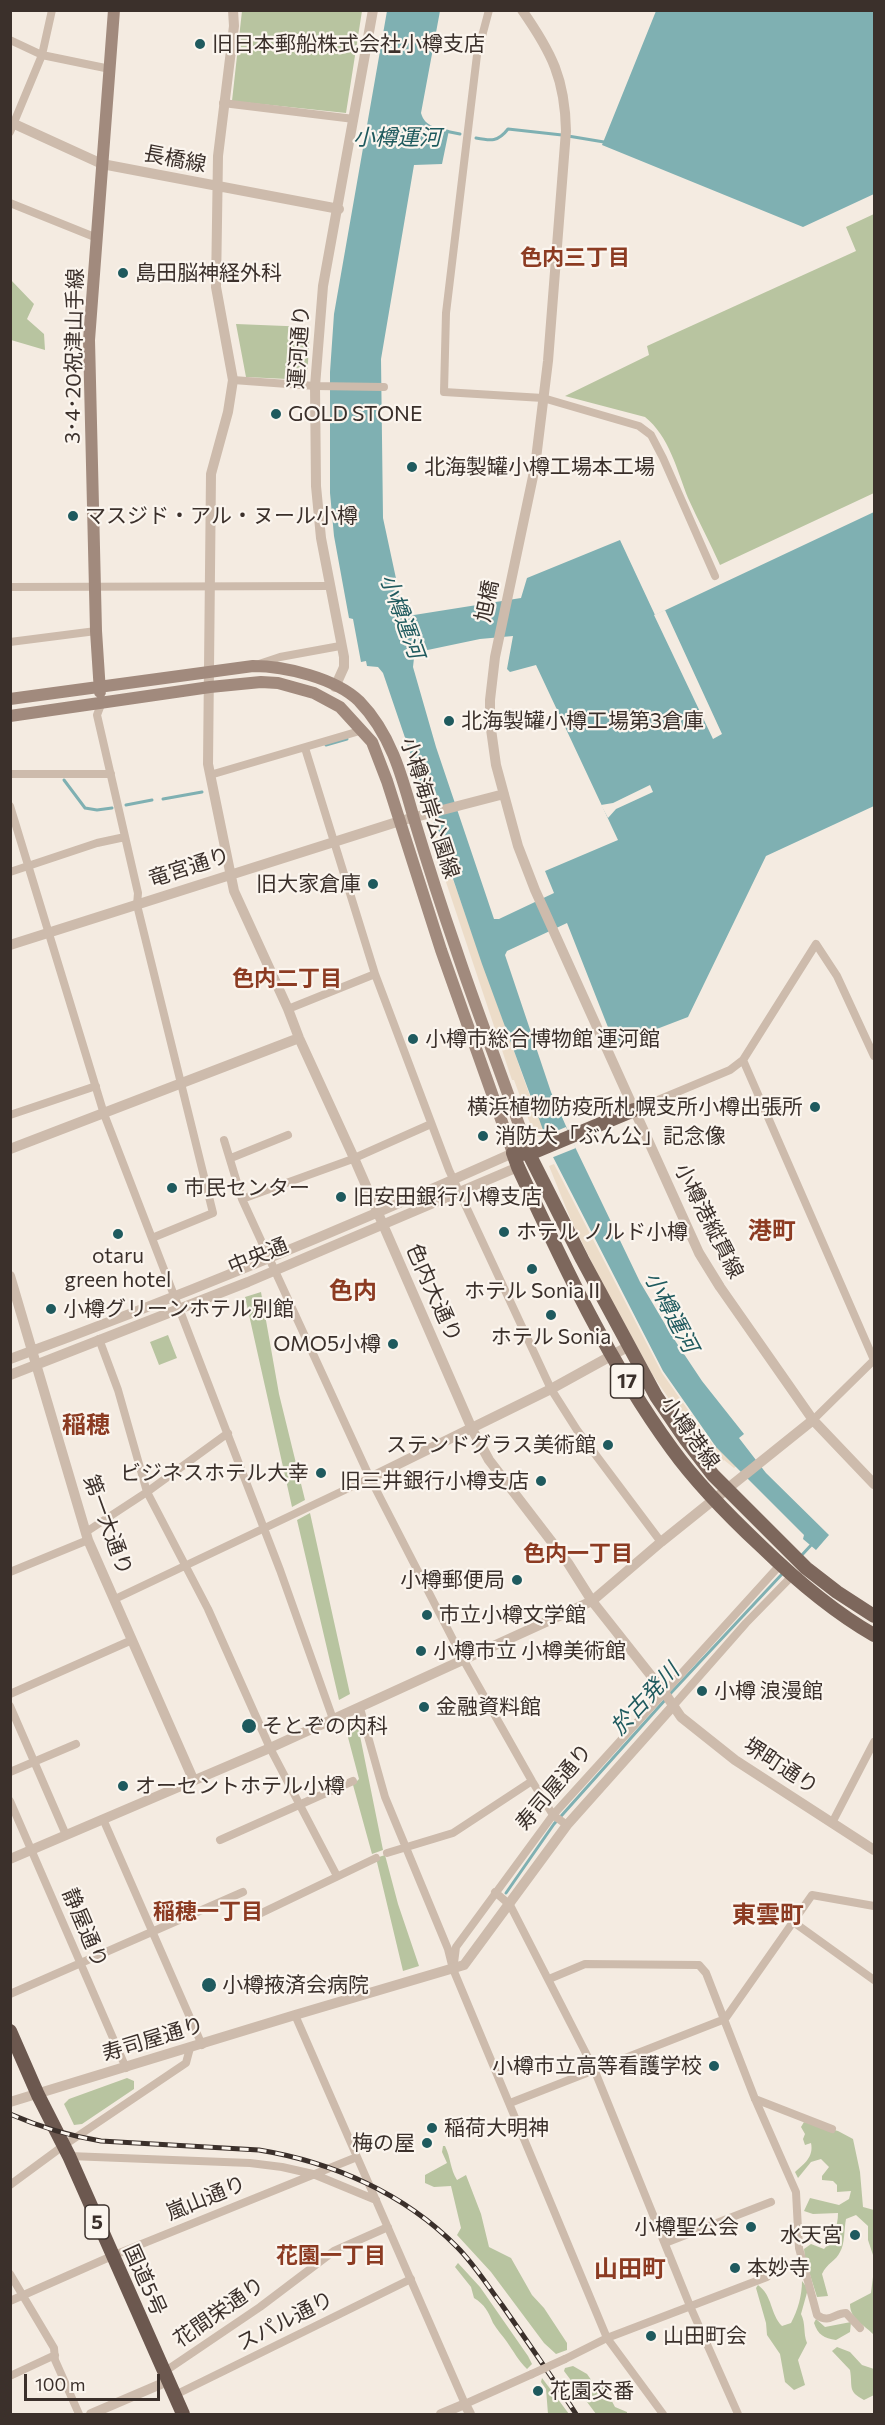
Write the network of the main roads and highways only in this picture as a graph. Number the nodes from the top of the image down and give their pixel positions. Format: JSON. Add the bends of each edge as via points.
{"nodes":[{"id":1,"x":114,"y":10,"type":"edge"},
{"id":2,"x":99,"y":686,"type":"junction"},
{"id":3,"x":10,"y":699,"type":"edge"},
{"id":4,"x":102,"y":702,"type":"junction"},
{"id":5,"x":10,"y":716,"type":"edge"},
{"id":6,"x":634,"y":1110,"type":"road end"},
{"id":7,"x":513,"y":1153,"type":"junction"},
{"id":8,"x":529,"y":1154,"type":"junction"},
{"id":9,"x":518,"y":1167,"type":"junction"},
{"id":10,"x":874,"y":1616,"type":"edge"},
{"id":11,"x":874,"y":1635,"type":"edge"},
{"id":12,"x":10,"y":2031,"type":"edge"},
{"id":13,"x":183,"y":2415,"type":"edge"}],
"edges":[{"from":1,"to":2,"type":"main road","name":"3･4･20祝津山手線","via":[[89,340]]},
{"from":2,"to":3,"type":"main road","name":"小樽海岸公園線"},
{"from":2,"to":4,"type":"main road","name":"3･4･20祝津山手線"},
{"from":2,"to":8,"type":"main road","name":"小樽海岸公園線","via":[[276,666],[318,679],[358,700],[386,736],[406,787],[456,949]]},
{"from":4,"to":5,"type":"main road","name":"小樽海岸公園線"},
{"from":4,"to":7,"type":"main road","name":"小樽海岸公園線","via":[[261,682],[328,699],[363,729],[372,742],[400,821]]},
{"from":6,"to":8,"type":"main road"},
{"from":7,"to":8,"type":"main road"},
{"from":7,"to":9,"type":"main road","name":"小樽港線","number":"17"},
{"from":8,"to":9,"type":"main road"},
{"from":8,"to":10,"type":"main road","name":"小樽港線","number":"17","via":[[656,1396],[686,1440],[727,1490],[806,1568]]},
{"from":9,"to":11,"type":"main road","name":"小樽港線","number":"17","via":[[612,1355],[673,1450],[715,1500],[780,1565],[821,1601]]},
{"from":12,"to":13,"type":"highway","name":"国道5号","number":"5"}]}
